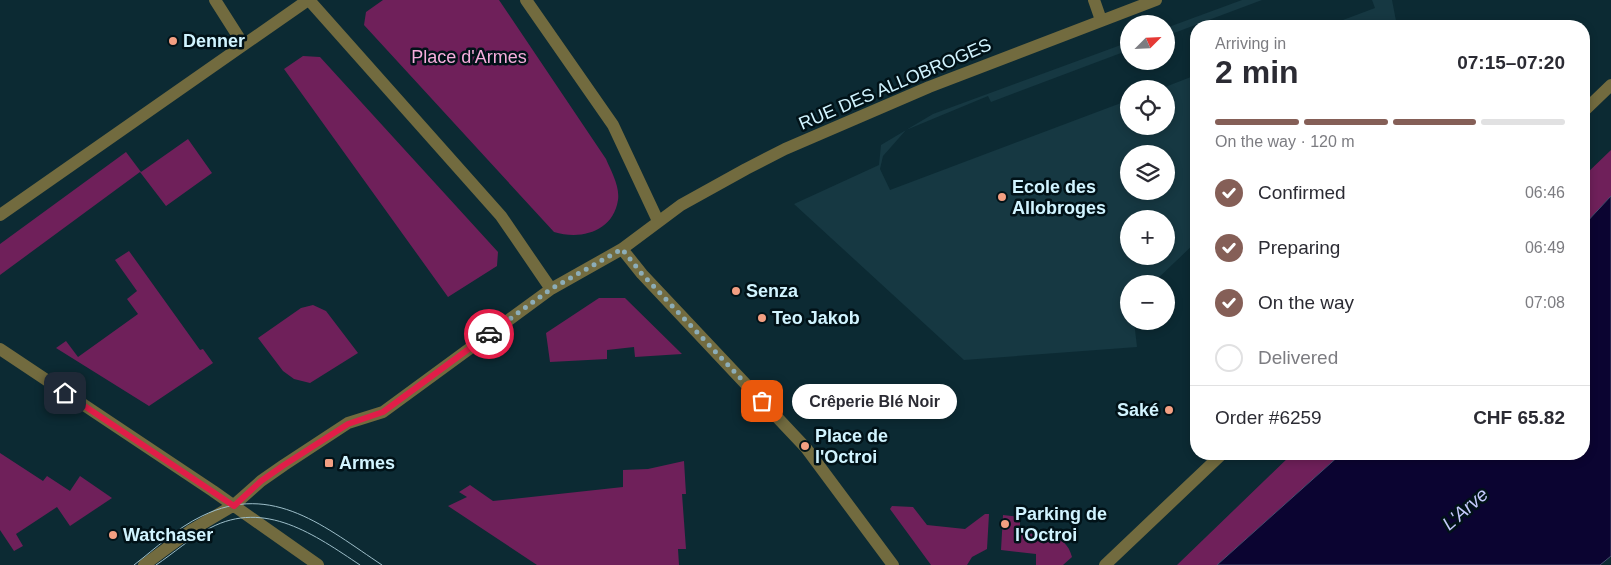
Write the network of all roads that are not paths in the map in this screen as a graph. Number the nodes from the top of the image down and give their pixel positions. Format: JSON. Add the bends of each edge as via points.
{"nodes":[{"id":1,"x":215,"y":0,"type":"edge"},
{"id":2,"x":308,"y":0,"type":"edge"},
{"id":3,"x":526,"y":0,"type":"edge"},
{"id":4,"x":1094,"y":0,"type":"edge"},
{"id":5,"x":1156,"y":0,"type":"edge"},
{"id":6,"x":1101,"y":20,"type":"junction"},
{"id":7,"x":243,"y":44,"type":"junction"},
{"id":8,"x":1611,"y":85,"type":"edge"},
{"id":9,"x":1590,"y":104,"type":"edge"},
{"id":10,"x":0,"y":216,"type":"edge"},
{"id":11,"x":658,"y":221,"type":"junction"},
{"id":12,"x":622,"y":249,"type":"junction"},
{"id":13,"x":551,"y":289,"type":"junction"},
{"id":14,"x":0,"y":349,"type":"edge"},
{"id":15,"x":1216,"y":460,"type":"edge"},
{"id":16,"x":234,"y":506,"type":"junction"},
{"id":17,"x":144,"y":565,"type":"edge"},
{"id":18,"x":318,"y":565,"type":"edge"},
{"id":19,"x":893,"y":565,"type":"edge"},
{"id":20,"x":1105,"y":565,"type":"edge"}],
"edges":[{"from":1,"to":7,"type":"street"},
{"from":2,"to":7,"type":"street"},
{"from":2,"to":13,"type":"street","via":[[501,216]]},
{"from":3,"to":11,"type":"street","via":[[612,125]]},
{"from":4,"to":6,"type":"street"},
{"from":5,"to":6,"type":"street","name":"RUE DES ALLOBROGES"},
{"from":6,"to":11,"type":"street","name":"RUE DES ALLOBROGES","via":[[929,87],[785,149],[681,205]]},
{"from":7,"to":10,"type":"street"},
{"from":8,"to":9,"type":"street"},
{"from":11,"to":12,"type":"street"},
{"from":12,"to":13,"type":"street"},
{"from":12,"to":19,"type":"street","via":[[806,448]]},
{"from":13,"to":16,"type":"street","via":[[383,412],[348,424],[261,481]]},
{"from":14,"to":16,"type":"street"},
{"from":15,"to":20,"type":"street"},
{"from":16,"to":17,"type":"street","via":[[190,531]]},
{"from":16,"to":18,"type":"street"}]}
